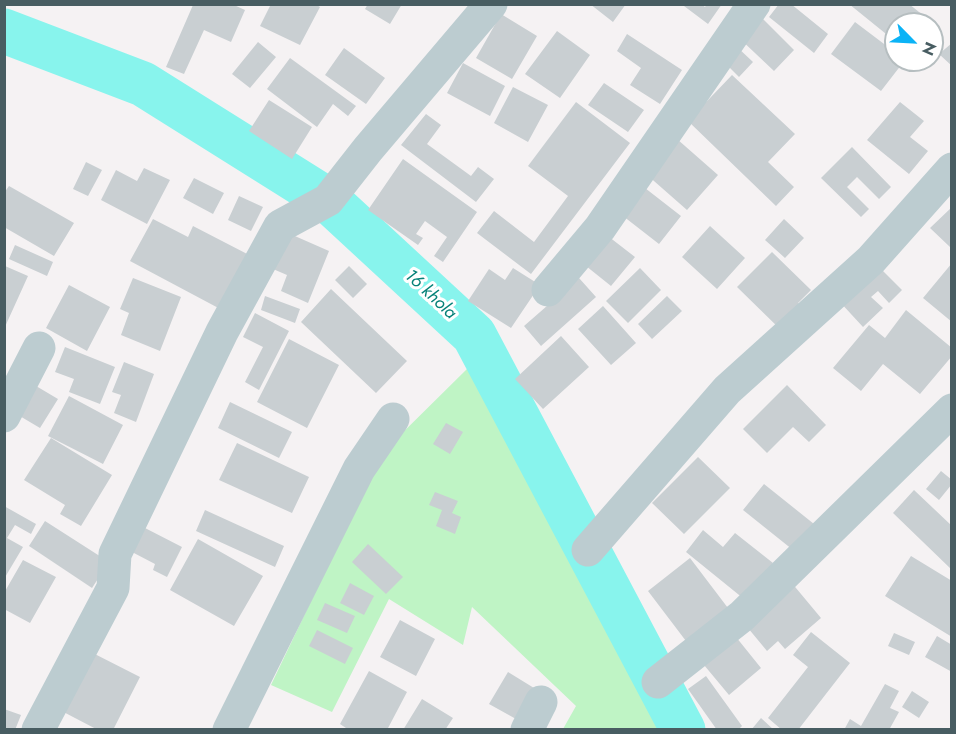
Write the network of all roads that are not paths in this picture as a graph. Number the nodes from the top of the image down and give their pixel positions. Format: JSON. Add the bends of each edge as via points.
{"nodes":[{"id":1,"x":491,"y":4,"type":"edge"},
{"id":2,"x":754,"y":4,"type":"edge"},
{"id":3,"x":951,"y":169,"type":"edge"},
{"id":4,"x":548,"y":290,"type":"dead end"},
{"id":5,"x":39,"y":348,"type":"dead end"},
{"id":6,"x":951,"y":410,"type":"edge"},
{"id":7,"x":4,"y":416,"type":"edge"},
{"id":8,"x":393,"y":419,"type":"dead end"},
{"id":9,"x":588,"y":550,"type":"dead end"},
{"id":10,"x":658,"y":682,"type":"dead end"},
{"id":11,"x":38,"y":729,"type":"edge"},
{"id":12,"x":229,"y":729,"type":"edge"}],
"edges":[{"from":1,"to":11,"type":"street","via":[[328,200],[280,226],[222,332],[115,554],[113,588]]},
{"from":2,"to":4,"type":"street","via":[[600,228]]},
{"from":3,"to":9,"type":"street","via":[[871,260],[727,390]]},
{"from":5,"to":7,"type":"street"},
{"from":6,"to":10,"type":"street","via":[[742,616]]},
{"from":8,"to":12,"type":"street","via":[[359,469]]}]}
